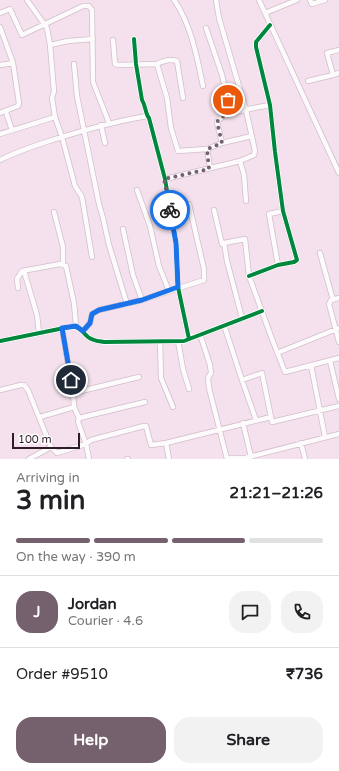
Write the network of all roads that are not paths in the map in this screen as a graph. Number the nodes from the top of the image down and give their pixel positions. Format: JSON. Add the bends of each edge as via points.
{"nodes":[{"id":1,"x":27,"y":0,"type":"edge"},
{"id":2,"x":174,"y":0,"type":"edge"},
{"id":3,"x":216,"y":0,"type":"edge"},
{"id":4,"x":259,"y":0,"type":"edge"},
{"id":5,"x":297,"y":0,"type":"edge"},
{"id":6,"x":310,"y":0,"type":"edge"},
{"id":7,"x":325,"y":0,"type":"edge"},
{"id":8,"x":265,"y":13,"type":"junction"},
{"id":9,"x":0,"y":14,"type":"edge"},
{"id":10,"x":44,"y":23,"type":"junction"},
{"id":11,"x":270,"y":24,"type":"junction"},
{"id":12,"x":0,"y":27,"type":"edge"},
{"id":13,"x":206,"y":28,"type":"dead end"},
{"id":14,"x":93,"y":39,"type":"junction"},
{"id":15,"x":134,"y":39,"type":"dead end"},
{"id":16,"x":113,"y":40,"type":"dead end"},
{"id":17,"x":50,"y":45,"type":"junction"},
{"id":18,"x":339,"y":50,"type":"edge"},
{"id":19,"x":13,"y":63,"type":"junction"},
{"id":20,"x":74,"y":64,"type":"dead end"},
{"id":21,"x":136,"y":64,"type":"junction"},
{"id":22,"x":157,"y":64,"type":"junction"},
{"id":23,"x":0,"y":65,"type":"edge"},
{"id":24,"x":339,"y":73,"type":"edge"},
{"id":25,"x":333,"y":75,"type":"junction"},
{"id":26,"x":308,"y":80,"type":"dead end"},
{"id":27,"x":203,"y":86,"type":"dead end"},
{"id":28,"x":183,"y":98,"type":"dead end"},
{"id":29,"x":270,"y":105,"type":"junction"},
{"id":30,"x":246,"y":110,"type":"junction"},
{"id":31,"x":6,"y":112,"type":"junction"},
{"id":32,"x":0,"y":113,"type":"edge"},
{"id":33,"x":231,"y":113,"type":"junction"},
{"id":34,"x":147,"y":116,"type":"junction"},
{"id":35,"x":55,"y":117,"type":"junction"},
{"id":36,"x":109,"y":123,"type":"junction"},
{"id":37,"x":101,"y":125,"type":"junction"},
{"id":38,"x":12,"y":130,"type":"junction"},
{"id":39,"x":83,"y":131,"type":"junction"},
{"id":40,"x":0,"y":134,"type":"edge"},
{"id":41,"x":252,"y":136,"type":"junction"},
{"id":42,"x":62,"y":137,"type":"junction"},
{"id":43,"x":105,"y":143,"type":"dead end"},
{"id":44,"x":222,"y":143,"type":"junction"},
{"id":45,"x":207,"y":149,"type":"junction"},
{"id":46,"x":0,"y":160,"type":"edge"},
{"id":47,"x":240,"y":161,"type":"junction"},
{"id":48,"x":210,"y":168,"type":"junction"},
{"id":49,"x":339,"y":174,"type":"edge"},
{"id":50,"x":164,"y":179,"type":"junction"},
{"id":51,"x":137,"y":190,"type":"dead end"},
{"id":52,"x":246,"y":201,"type":"dead end"},
{"id":53,"x":189,"y":204,"type":"dead end"},
{"id":54,"x":214,"y":210,"type":"dead end"},
{"id":55,"x":283,"y":211,"type":"junction"},
{"id":56,"x":54,"y":212,"type":"dead end"},
{"id":57,"x":123,"y":229,"type":"dead end"},
{"id":58,"x":224,"y":243,"type":"junction"},
{"id":59,"x":320,"y":253,"type":"dead end"},
{"id":60,"x":92,"y":257,"type":"dead end"},
{"id":61,"x":63,"y":264,"type":"junction"},
{"id":62,"x":278,"y":265,"type":"junction"},
{"id":63,"x":24,"y":271,"type":"junction"},
{"id":64,"x":249,"y":276,"type":"junction"},
{"id":65,"x":178,"y":287,"type":"junction"},
{"id":66,"x":18,"y":288,"type":"dead end"},
{"id":67,"x":169,"y":291,"type":"junction"},
{"id":68,"x":339,"y":298,"type":"edge"},
{"id":69,"x":142,"y":300,"type":"junction"},
{"id":70,"x":332,"y":300,"type":"junction"},
{"id":71,"x":127,"y":304,"type":"junction"},
{"id":72,"x":262,"y":311,"type":"junction"},
{"id":73,"x":242,"y":318,"type":"junction"},
{"id":74,"x":224,"y":325,"type":"junction"},
{"id":75,"x":76,"y":326,"type":"junction"},
{"id":76,"x":62,"y":328,"type":"junction"},
{"id":77,"x":337,"y":328,"type":"edge"},
{"id":78,"x":83,"y":331,"type":"junction"},
{"id":79,"x":39,"y":333,"type":"junction"},
{"id":80,"x":200,"y":334,"type":"junction"},
{"id":81,"x":189,"y":339,"type":"junction"},
{"id":82,"x":0,"y":341,"type":"edge"},
{"id":83,"x":178,"y":341,"type":"junction"},
{"id":84,"x":160,"y":342,"type":"junction"},
{"id":85,"x":339,"y":342,"type":"edge"},
{"id":86,"x":277,"y":353,"type":"junction"},
{"id":87,"x":339,"y":358,"type":"edge"},
{"id":88,"x":330,"y":361,"type":"junction"},
{"id":89,"x":311,"y":366,"type":"junction"},
{"id":90,"x":138,"y":377,"type":"dead end"},
{"id":91,"x":242,"y":380,"type":"junction"},
{"id":92,"x":189,"y":389,"type":"dead end"},
{"id":93,"x":0,"y":390,"type":"edge"},
{"id":94,"x":73,"y":393,"type":"junction"},
{"id":95,"x":339,"y":399,"type":"edge"},
{"id":96,"x":145,"y":402,"type":"dead end"},
{"id":97,"x":339,"y":406,"type":"edge"},
{"id":98,"x":173,"y":407,"type":"dead end"},
{"id":99,"x":74,"y":408,"type":"junction"},
{"id":100,"x":320,"y":411,"type":"junction"},
{"id":101,"x":40,"y":417,"type":"junction"},
{"id":102,"x":271,"y":417,"type":"junction"},
{"id":103,"x":79,"y":418,"type":"junction"},
{"id":104,"x":256,"y":420,"type":"junction"},
{"id":105,"x":243,"y":423,"type":"junction"},
{"id":106,"x":220,"y":429,"type":"junction"},
{"id":107,"x":339,"y":434,"type":"edge"},
{"id":108,"x":325,"y":437,"type":"junction"},
{"id":109,"x":166,"y":442,"type":"junction"},
{"id":110,"x":301,"y":443,"type":"junction"},
{"id":111,"x":86,"y":444,"type":"junction"},
{"id":112,"x":51,"y":447,"type":"junction"},
{"id":113,"x":251,"y":456,"type":"junction"},
{"id":114,"x":29,"y":459,"type":"edge"},
{"id":115,"x":89,"y":459,"type":"edge"},
{"id":116,"x":169,"y":459,"type":"edge"},
{"id":117,"x":227,"y":459,"type":"edge"},
{"id":118,"x":305,"y":459,"type":"edge"}],
"edges":[{"from":1,"to":10,"type":"street"},
{"from":2,"to":27,"type":"street","via":[[184,17]]},
{"from":3,"to":30,"type":"street"},
{"from":4,"to":8,"type":"street"},
{"from":5,"to":8,"type":"street"},
{"from":6,"to":7,"type":"street","via":[[312,4]]},
{"from":8,"to":11,"type":"street"},
{"from":9,"to":10,"type":"street","via":[[10,9],[22,34]]},
{"from":10,"to":14,"type":"street","via":[[83,6],[89,6],[92,10]]},
{"from":10,"to":17,"type":"street"},
{"from":11,"to":29,"type":"street","via":[[256,42],[256,47]]},
{"from":11,"to":49,"type":"street"},
{"from":12,"to":19,"type":"street"},
{"from":13,"to":33,"type":"street","via":[[222,75]]},
{"from":14,"to":17,"type":"street"},
{"from":14,"to":36,"type":"street","via":[[93,82]]},
{"from":15,"to":21,"type":"street"},
{"from":16,"to":21,"type":"street","via":[[115,64]]},
{"from":17,"to":35,"type":"street"},
{"from":18,"to":25,"type":"street","via":[[327,53]]},
{"from":19,"to":23,"type":"street"},
{"from":19,"to":31,"type":"street","via":[[19,103]]},
{"from":20,"to":39,"type":"street"},
{"from":21,"to":22,"type":"street"},
{"from":21,"to":34,"type":"street"},
{"from":22,"to":28,"type":"street","via":[[177,61]]},
{"from":22,"to":45,"type":"street","via":[[167,98],[170,128],[178,151]]},
{"from":24,"to":25,"type":"street"},
{"from":25,"to":26,"type":"street"},
{"from":29,"to":30,"type":"street"},
{"from":29,"to":55,"type":"street"},
{"from":30,"to":33,"type":"street"},
{"from":30,"to":41,"type":"street"},
{"from":31,"to":32,"type":"street"},
{"from":31,"to":38,"type":"street"},
{"from":33,"to":44,"type":"street","via":[[217,122]]},
{"from":34,"to":36,"type":"street"},
{"from":34,"to":50,"type":"street"},
{"from":35,"to":38,"type":"street"},
{"from":35,"to":42,"type":"street"},
{"from":36,"to":37,"type":"street"},
{"from":37,"to":39,"type":"street"},
{"from":37,"to":43,"type":"street"},
{"from":38,"to":40,"type":"street"},
{"from":39,"to":42,"type":"street"},
{"from":39,"to":71,"type":"street","via":[[109,245]]},
{"from":41,"to":44,"type":"street"},
{"from":41,"to":47,"type":"street","via":[[254,155]]},
{"from":42,"to":46,"type":"street"},
{"from":42,"to":60,"type":"street","via":[[75,186],[82,197]]},
{"from":44,"to":45,"type":"street"},
{"from":45,"to":48,"type":"street"},
{"from":47,"to":48,"type":"street"},
{"from":47,"to":52,"type":"street"},
{"from":48,"to":50,"type":"street"},
{"from":50,"to":65,"type":"street","via":[[176,243]]},
{"from":51,"to":67,"type":"street"},
{"from":53,"to":65,"type":"street","via":[[204,269],[204,280]]},
{"from":54,"to":58,"type":"street","via":[[222,244]]},
{"from":55,"to":62,"type":"street","via":[[269,214]]},
{"from":55,"to":62,"type":"street","via":[[297,260]]},
{"from":56,"to":61,"type":"street","via":[[64,247]]},
{"from":57,"to":69,"type":"street","via":[[133,275]]},
{"from":58,"to":64,"type":"street","via":[[245,239]]},
{"from":58,"to":73,"type":"street"},
{"from":59,"to":70,"type":"street"},
{"from":61,"to":63,"type":"street"},
{"from":61,"to":75,"type":"street","via":[[66,266],[74,303]]},
{"from":62,"to":64,"type":"street"},
{"from":63,"to":66,"type":"street","via":[[17,279]]},
{"from":63,"to":79,"type":"street"},
{"from":64,"to":72,"type":"street"},
{"from":65,"to":67,"type":"street"},
{"from":65,"to":81,"type":"street"},
{"from":67,"to":69,"type":"street"},
{"from":68,"to":70,"type":"street"},
{"from":69,"to":71,"type":"street"},
{"from":70,"to":77,"type":"street","via":[[329,304]]},
{"from":71,"to":78,"type":"street","via":[[94,312],[90,323]]},
{"from":72,"to":73,"type":"street"},
{"from":72,"to":86,"type":"street"},
{"from":73,"to":74,"type":"street"},
{"from":74,"to":80,"type":"street"},
{"from":74,"to":91,"type":"street"},
{"from":75,"to":76,"type":"street"},
{"from":75,"to":78,"type":"street"},
{"from":76,"to":79,"type":"street"},
{"from":76,"to":94,"type":"street"},
{"from":77,"to":85,"type":"street"},
{"from":77,"to":86,"type":"street"},
{"from":78,"to":84,"type":"street","via":[[96,341]]},
{"from":79,"to":82,"type":"street"},
{"from":80,"to":81,"type":"street"},
{"from":80,"to":106,"type":"street","via":[[210,365],[209,388]]},
{"from":81,"to":83,"type":"street"},
{"from":83,"to":84,"type":"street"},
{"from":83,"to":92,"type":"street"},
{"from":84,"to":98,"type":"street","via":[[161,378]]},
{"from":86,"to":89,"type":"street","via":[[285,372]]},
{"from":87,"to":88,"type":"street"},
{"from":88,"to":89,"type":"street"},
{"from":88,"to":95,"type":"street"},
{"from":89,"to":100,"type":"street"},
{"from":90,"to":94,"type":"street"},
{"from":91,"to":102,"type":"street","via":[[262,373]]},
{"from":91,"to":104,"type":"street"},
{"from":93,"to":101,"type":"street","via":[[24,385]]},
{"from":94,"to":99,"type":"street"},
{"from":96,"to":103,"type":"street"},
{"from":97,"to":100,"type":"street"},
{"from":99,"to":101,"type":"street"},
{"from":99,"to":103,"type":"street"},
{"from":100,"to":102,"type":"street","via":[[272,422]]},
{"from":100,"to":108,"type":"street"},
{"from":101,"to":112,"type":"street"},
{"from":102,"to":104,"type":"street"},
{"from":103,"to":111,"type":"street","via":[[78,422]]},
{"from":104,"to":105,"type":"street"},
{"from":105,"to":106,"type":"street"},
{"from":105,"to":113,"type":"street"},
{"from":106,"to":109,"type":"street"},
{"from":106,"to":117,"type":"street"},
{"from":107,"to":108,"type":"street"},
{"from":108,"to":110,"type":"street"},
{"from":109,"to":111,"type":"street","via":[[151,445],[144,426],[91,440]]},
{"from":109,"to":116,"type":"street"},
{"from":110,"to":113,"type":"street"},
{"from":110,"to":118,"type":"street"},
{"from":111,"to":112,"type":"street","via":[[57,453]]},
{"from":111,"to":115,"type":"street"},
{"from":112,"to":114,"type":"street"},
{"from":113,"to":117,"type":"street"}]}
